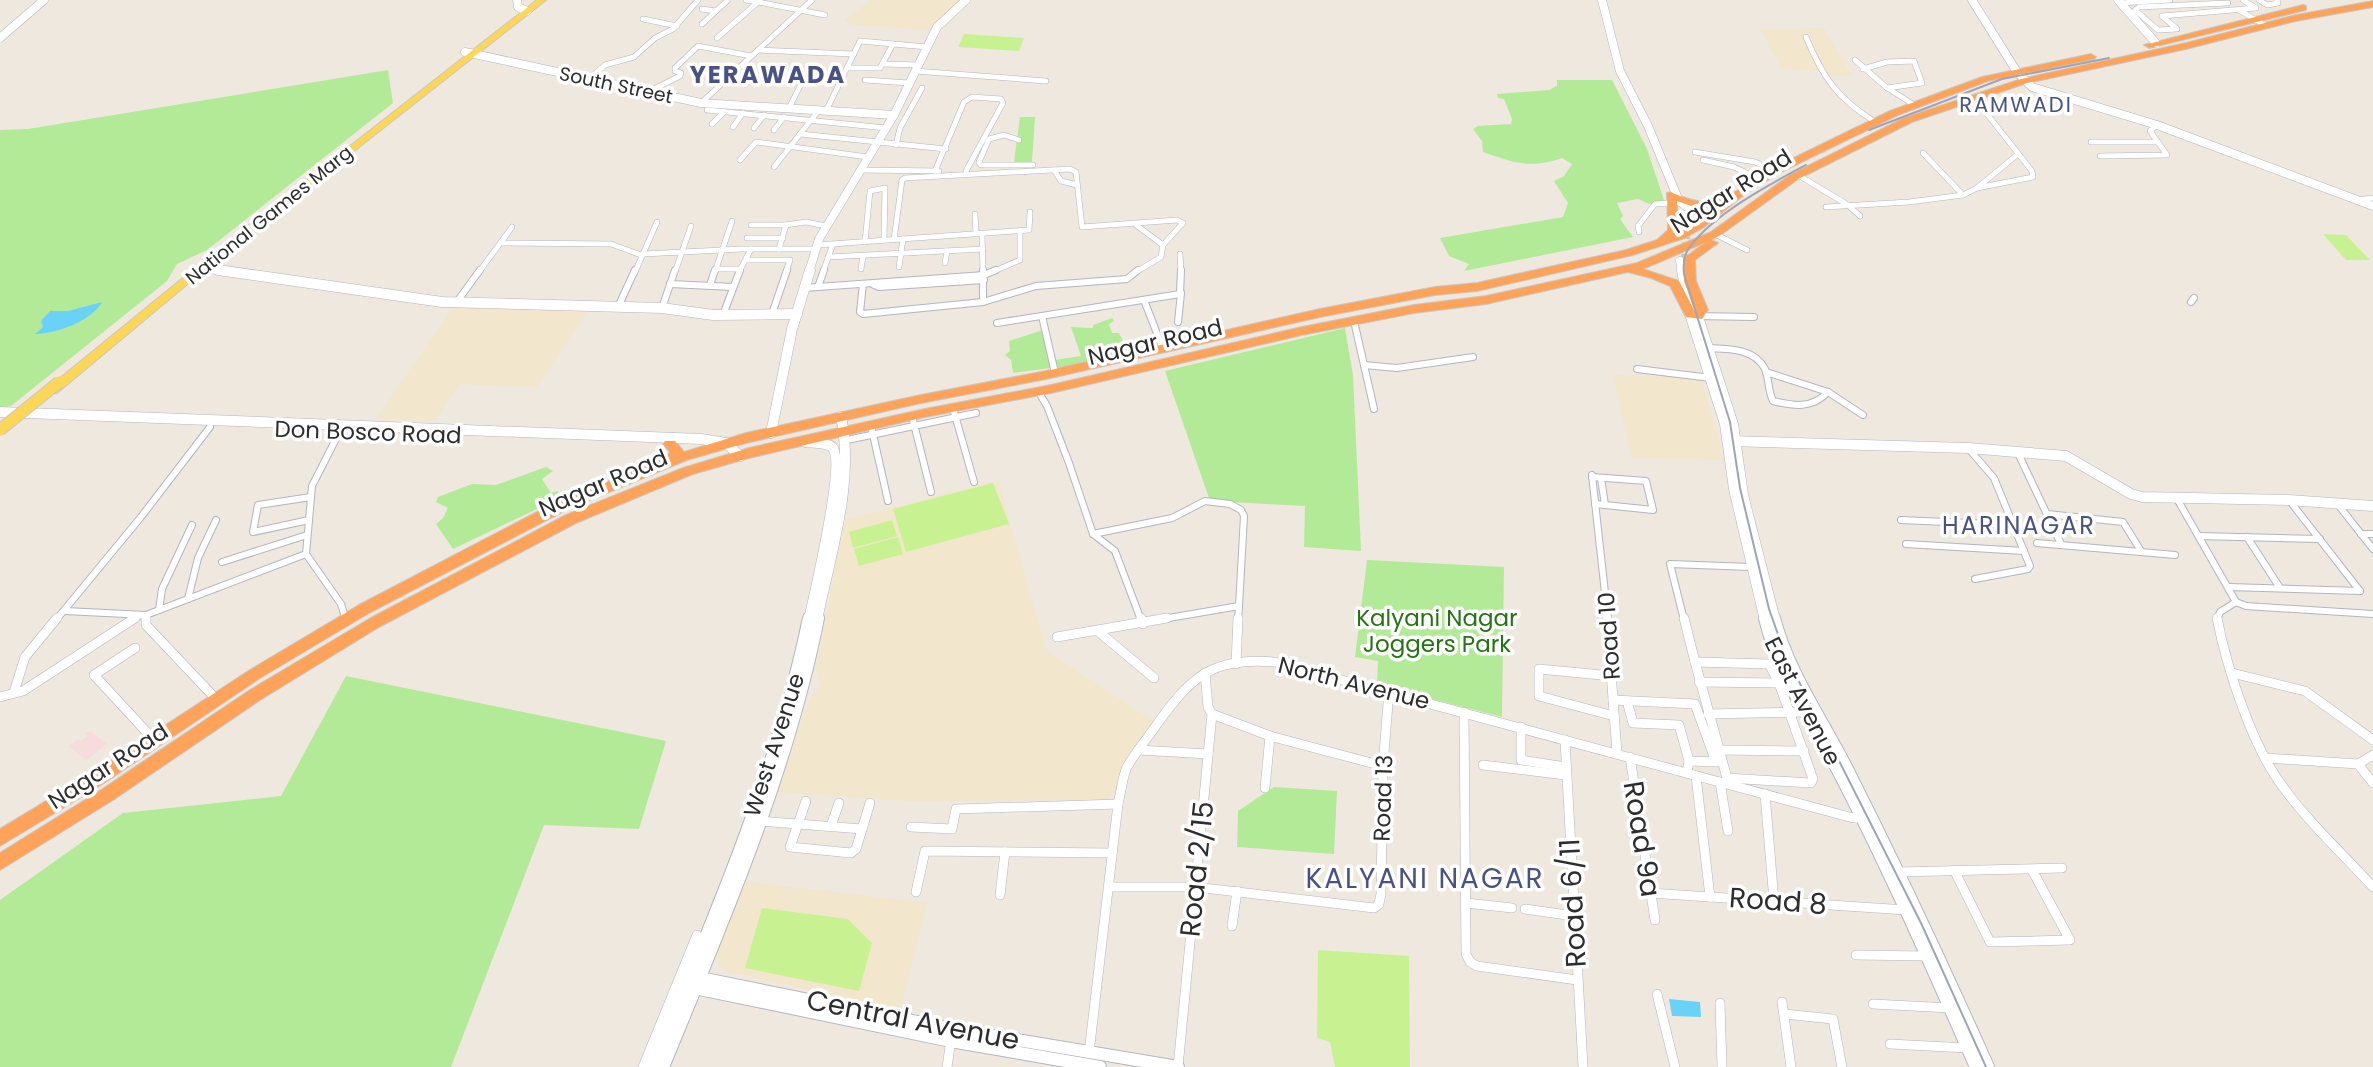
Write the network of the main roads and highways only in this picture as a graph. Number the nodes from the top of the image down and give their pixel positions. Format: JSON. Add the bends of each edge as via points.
{"nodes":[{"id":1,"x":533,"y":0,"type":"edge"},
{"id":2,"x":542,"y":0,"type":"edge"},
{"id":3,"x":966,"y":0,"type":"edge"},
{"id":4,"x":1595,"y":0,"type":"edge"},
{"id":5,"x":1602,"y":0,"type":"edge"},
{"id":6,"x":1972,"y":0,"type":"edge"},
{"id":7,"x":1978,"y":0,"type":"edge"},
{"id":8,"x":2342,"y":0,"type":"edge"},
{"id":9,"x":2119,"y":1,"type":"edge"},
{"id":10,"x":2373,"y":4,"type":"edge"},
{"id":11,"x":522,"y":7,"type":"edge"},
{"id":12,"x":2231,"y":24,"type":"junction"},
{"id":13,"x":0,"y":32,"type":"edge"},
{"id":14,"x":2244,"y":32,"type":"junction"},
{"id":15,"x":0,"y":38,"type":"edge"},
{"id":16,"x":2156,"y":43,"type":"junction"},
{"id":17,"x":469,"y":53,"type":"junction"},
{"id":18,"x":2026,"y":78,"type":"junction"},
{"id":19,"x":1932,"y":97,"type":"junction"},
{"id":20,"x":1947,"y":106,"type":"junction"},
{"id":21,"x":894,"y":115,"type":"junction"},
{"id":22,"x":1744,"y":190,"type":"junction"},
{"id":23,"x":1674,"y":199,"type":"junction"},
{"id":24,"x":2373,"y":206,"type":"edge"},
{"id":25,"x":1684,"y":220,"type":"tunnel mouth"},
{"id":26,"x":1718,"y":235,"type":"junction"},
{"id":27,"x":1655,"y":245,"type":"junction"},
{"id":28,"x":222,"y":249,"type":"junction"},
{"id":29,"x":1682,"y":262,"type":"tunnel mouth"},
{"id":30,"x":204,"y":268,"type":"junction"},
{"id":31,"x":1626,"y":270,"type":"junction"},
{"id":32,"x":1397,"y":305,"type":"junction"},
{"id":33,"x":797,"y":314,"type":"junction"},
{"id":34,"x":1693,"y":315,"type":"junction"},
{"id":35,"x":1705,"y":348,"type":"junction"},
{"id":36,"x":17,"y":416,"type":"junction"},
{"id":37,"x":0,"y":424,"type":"edge"},
{"id":38,"x":844,"y":429,"type":"junction"},
{"id":39,"x":771,"y":433,"type":"junction"},
{"id":40,"x":1732,"y":441,"type":"junction"},
{"id":41,"x":795,"y":442,"type":"junction"},
{"id":42,"x":726,"y":443,"type":"junction"},
{"id":43,"x":670,"y":444,"type":"junction"},
{"id":44,"x":711,"y":447,"type":"junction"},
{"id":45,"x":734,"y":457,"type":"junction"},
{"id":46,"x":671,"y":461,"type":"junction"},
{"id":47,"x":2373,"y":506,"type":"edge"},
{"id":48,"x":1809,"y":711,"type":"junction"},
{"id":49,"x":1866,"y":817,"type":"junction"},
{"id":50,"x":755,"y":821,"type":"junction"},
{"id":51,"x":0,"y":838,"type":"edge"},
{"id":52,"x":0,"y":862,"type":"edge"},
{"id":53,"x":692,"y":982,"type":"junction"},
{"id":54,"x":1092,"y":1061,"type":"edge"},
{"id":55,"x":652,"y":1067,"type":"edge"},
{"id":56,"x":663,"y":1067,"type":"edge"},
{"id":57,"x":1178,"y":1067,"type":"edge"},
{"id":58,"x":1976,"y":1067,"type":"edge"},
{"id":59,"x":1988,"y":1067,"type":"edge"}],
"edges":[{"from":1,"to":11,"type":"main road","name":"National Games Marg"},
{"from":2,"to":11,"type":"main road","name":"National Games Marg"},
{"from":3,"to":21,"type":"main road","via":[[940,23]]},
{"from":4,"to":23,"type":"main road","via":[[1614,71]]},
{"from":5,"to":23,"type":"main road","via":[[1614,55],[1661,152]]},
{"from":6,"to":18,"type":"main road"},
{"from":7,"to":18,"type":"main road"},
{"from":8,"to":12,"type":"highway","name":"Nagar Road"},
{"from":9,"to":16,"type":"main road"},
{"from":10,"to":14,"type":"highway","name":"Nagar Road"},
{"from":11,"to":17,"type":"main road","name":"National Games Marg"},
{"from":12,"to":14,"type":"highway"},
{"from":12,"to":16,"type":"highway","name":"Nagar Road"},
{"from":13,"to":15,"type":"main road","via":[[24,16]]},
{"from":14,"to":18,"type":"highway","name":"Nagar Road"},
{"from":16,"to":18,"type":"highway","name":"Nagar Road"},
{"from":17,"to":21,"type":"main road","name":"South Street","via":[[704,107]]},
{"from":17,"to":28,"type":"main road","name":"National Games Marg"},
{"from":18,"to":19,"type":"highway","name":"Nagar Road","via":[[1985,79]]},
{"from":18,"to":20,"type":"highway","name":"Nagar Road"},
{"from":18,"to":24,"type":"main road"},
{"from":19,"to":20,"type":"highway"},
{"from":19,"to":22,"type":"highway","name":"Nagar Road"},
{"from":20,"to":26,"type":"highway","name":"Nagar Road","via":[[1908,120],[1798,175]]},
{"from":21,"to":33,"type":"main road","via":[[826,226]]},
{"from":22,"to":23,"type":"highway","via":[[1710,205]]},
{"from":22,"to":27,"type":"highway","name":"Nagar Road","via":[[1700,225]]},
{"from":23,"to":25,"type":"main road","via":[[1691,210]]},
{"from":23,"to":27,"type":"highway","via":[[1673,234]]},
{"from":26,"to":31,"type":"highway","name":"Nagar Road"},
{"from":26,"to":34,"type":"highway","via":[[1689,259],[1690,281],[1702,310]]},
{"from":27,"to":32,"type":"highway","name":"Nagar Road"},
{"from":28,"to":30,"type":"main road","name":"National Games Marg"},
{"from":28,"to":36,"type":"main road","name":"National Games Marg","via":[[211,252]]},
{"from":28,"to":37,"type":"main road","bridge":true},
{"from":29,"to":34,"type":"main road","name":"East Avenue"},
{"from":30,"to":33,"type":"main road","via":[[456,303]]},
{"from":30,"to":36,"type":"main road","name":"National Games Marg"},
{"from":31,"to":32,"type":"highway","name":"Nagar Road","via":[[1486,300]]},
{"from":31,"to":34,"type":"highway","via":[[1675,284]]},
{"from":32,"to":38,"type":"highway","name":"Nagar Road","via":[[1055,373]]},
{"from":32,"to":38,"type":"highway","name":"Nagar Road","via":[[1354,321],[954,413],[872,430]]},
{"from":33,"to":39,"type":"main road"},
{"from":34,"to":35,"type":"main road","name":"East Avenue"},
{"from":35,"to":40,"type":"main road","name":"East Avenue"},
{"from":35,"to":40,"type":"main road","name":"East Avenue"},
{"from":36,"to":37,"type":"main road","name":"National Games Marg"},
{"from":36,"to":37,"type":"main road"},
{"from":36,"to":42,"type":"main road","name":"Don Bosco Road","via":[[588,434]]},
{"from":36,"to":43,"type":"main road","name":"Don Bosco Road"},
{"from":38,"to":39,"type":"highway","name":"Nagar Road"},
{"from":38,"to":41,"type":"highway","name":"Nagar Road"},
{"from":38,"to":50,"type":"main road","name":"West Avenue","via":[[839,513],[804,687]]},
{"from":39,"to":42,"type":"highway","name":"Nagar Road"},
{"from":40,"to":47,"type":"main road","via":[[2017,451],[2066,456],[2136,496]]},
{"from":40,"to":48,"type":"main road","name":"East Avenue","via":[[1776,633]]},
{"from":40,"to":48,"type":"main road","name":"East Avenue","via":[[1732,482],[1772,649]]},
{"from":41,"to":45,"type":"highway","name":"Nagar Road"},
{"from":41,"to":50,"type":"main road","name":"West Avenue","via":[[828,445],[837,459],[831,514],[795,687]]},
{"from":42,"to":44,"type":"highway","name":"Nagar Road"},
{"from":42,"to":45,"type":"main road"},
{"from":43,"to":44,"type":"main road","name":"Don Bosco Road"},
{"from":43,"to":46,"type":"highway","via":[[677,452]]},
{"from":44,"to":45,"type":"main road","name":"Don Bosco Road"},
{"from":44,"to":46,"type":"highway","name":"Nagar Road"},
{"from":45,"to":52,"type":"highway","name":"Nagar Road","via":[[571,519],[374,623],[264,689]]},
{"from":46,"to":51,"type":"highway","name":"Nagar Road","via":[[547,513],[346,620]]},
{"from":48,"to":49,"type":"main road","name":"East Avenue"},
{"from":49,"to":58,"type":"main road","name":"East Avenue"},
{"from":49,"to":59,"type":"main road","name":"East Avenue","via":[[1924,924]]},
{"from":50,"to":53,"type":"main road","name":"West Avenue"},
{"from":53,"to":54,"type":"main road","name":"Central Avenue"},
{"from":53,"to":55,"type":"main road","name":"West Avenue","via":[[672,1006]]},
{"from":53,"to":56,"type":"main road","name":"West Avenue"},
{"from":54,"to":57,"type":"main road","name":"Central Avenue"}]}
